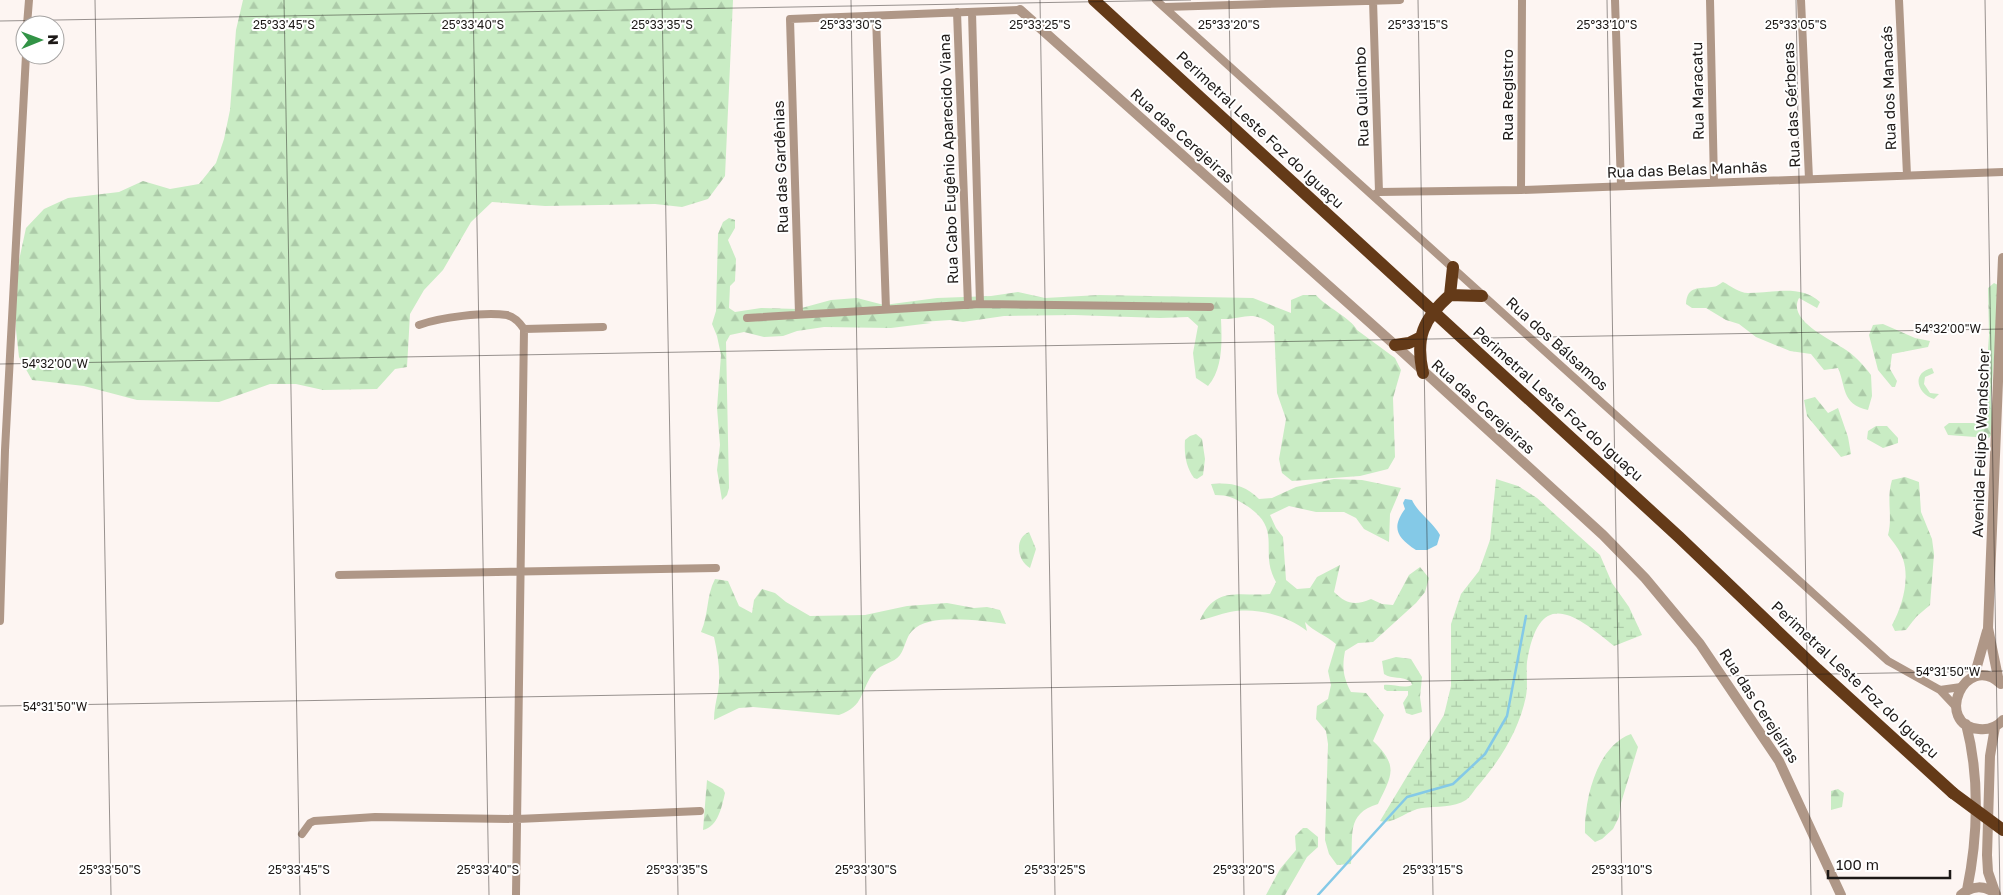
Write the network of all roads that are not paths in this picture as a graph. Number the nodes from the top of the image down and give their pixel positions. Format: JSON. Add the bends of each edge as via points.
{"nodes":[{"id":1,"x":29,"y":0,"type":"edge"},
{"id":2,"x":1094,"y":0,"type":"edge"},
{"id":3,"x":1156,"y":0,"type":"edge"},
{"id":4,"x":1400,"y":0,"type":"edge"},
{"id":5,"x":1522,"y":0,"type":"edge"},
{"id":6,"x":1615,"y":0,"type":"edge"},
{"id":7,"x":1710,"y":0,"type":"edge"},
{"id":8,"x":1801,"y":0,"type":"edge"},
{"id":9,"x":1899,"y":0,"type":"edge"},
{"id":10,"x":1296,"y":1,"type":"edge"},
{"id":11,"x":1373,"y":1,"type":"edge"},
{"id":12,"x":1220,"y":2,"type":"edge"},
{"id":13,"x":1165,"y":7,"type":"junction"},
{"id":14,"x":1020,"y":10,"type":"joint"},
{"id":15,"x":957,"y":12,"type":"junction"},
{"id":16,"x":972,"y":12,"type":"junction"},
{"id":17,"x":28,"y":15,"type":"edge"},
{"id":18,"x":876,"y":16,"type":"junction"},
{"id":19,"x":25,"y":65,"type":"edge"},
{"id":20,"x":2003,"y":172,"type":"edge"},
{"id":21,"x":1907,"y":175,"type":"junction"},
{"id":22,"x":1809,"y":179,"type":"junction"},
{"id":23,"x":1714,"y":182,"type":"junction"},
{"id":24,"x":1621,"y":186,"type":"junction"},
{"id":25,"x":1521,"y":190,"type":"junction"},
{"id":26,"x":1376,"y":194,"type":"junction"},
{"id":27,"x":2003,"y":258,"type":"edge"},
{"id":28,"x":1453,"y":267,"type":"junction"},
{"id":29,"x":1450,"y":295,"type":"junction"},
{"id":30,"x":1482,"y":296,"type":"junction"},
{"id":31,"x":980,"y":304,"type":"junction"},
{"id":32,"x":968,"y":305,"type":"junction"},
{"id":33,"x":1210,"y":307,"type":"dead end"},
{"id":34,"x":886,"y":310,"type":"junction"},
{"id":35,"x":1432,"y":310,"type":"junction"},
{"id":36,"x":799,"y":314,"type":"junction"},
{"id":37,"x":747,"y":318,"type":"dead end"},
{"id":38,"x":419,"y":325,"type":"dead end"},
{"id":39,"x":603,"y":328,"type":"dead end"},
{"id":40,"x":524,"y":330,"type":"junction"},
{"id":41,"x":1419,"y":338,"type":"junction"},
{"id":42,"x":1395,"y":346,"type":"junction"},
{"id":43,"x":1423,"y":373,"type":"junction"},
{"id":44,"x":3,"y":450,"type":"edge"},
{"id":45,"x":1,"y":565,"type":"edge"},
{"id":46,"x":716,"y":568,"type":"dead end"},
{"id":47,"x":521,"y":573,"type":"junction"},
{"id":48,"x":339,"y":575,"type":"dead end"},
{"id":49,"x":0,"y":621,"type":"edge"},
{"id":50,"x":1988,"y":628,"type":"junction"},
{"id":51,"x":1974,"y":678,"type":"junction"},
{"id":52,"x":2001,"y":684,"type":"edge"},
{"id":53,"x":1961,"y":687,"type":"junction"},
{"id":54,"x":1940,"y":690,"type":"junction"},
{"id":55,"x":1956,"y":707,"type":"junction"},
{"id":56,"x":2000,"y":723,"type":"edge"},
{"id":57,"x":1966,"y":724,"type":"junction"},
{"id":58,"x":700,"y":811,"type":"dead end"},
{"id":59,"x":517,"y":819,"type":"junction"},
{"id":60,"x":2003,"y":830,"type":"edge"},
{"id":61,"x":302,"y":834,"type":"dead end"},
{"id":62,"x":1964,"y":892,"type":"edge"},
{"id":63,"x":1996,"y":894,"type":"edge"},
{"id":64,"x":516,"y":895,"type":"edge"},
{"id":65,"x":1841,"y":895,"type":"edge"}],
"edges":[{"from":1,"to":17,"type":"street"},
{"from":2,"to":35,"type":"highway","name":"Perimetral Leste Foz do Iguaçu"},
{"from":3,"to":13,"type":"street","name":"Rua dos Bálsamos"},
{"from":4,"to":11,"type":"street"},
{"from":5,"to":25,"type":"street","name":"Rua Registro"},
{"from":6,"to":24,"type":"street"},
{"from":7,"to":23,"type":"street","name":"Rua Maracatu"},
{"from":8,"to":22,"type":"street","name":"Rua das Gérberas"},
{"from":9,"to":21,"type":"street","name":"Rua dos Manacás"},
{"from":10,"to":11,"type":"street"},
{"from":10,"to":12,"type":"street"},
{"from":11,"to":26,"type":"street","name":"Rua Quilombo"},
{"from":12,"to":13,"type":"street"},
{"from":13,"to":26,"type":"street","name":"Rua dos Bálsamos"},
{"from":14,"to":16,"type":"street"},
{"from":14,"to":42,"type":"street","name":"Rua das Cerejeiras"},
{"from":15,"to":16,"type":"street"},
{"from":15,"to":18,"type":"street"},
{"from":15,"to":32,"type":"street","name":"Rua Cabo Eugênio Aparecido Viana"},
{"from":16,"to":31,"type":"street","name":"Rua Cabo Eugênio Aparecido Viana"},
{"from":18,"to":34,"type":"street"},
{"from":18,"to":36,"type":"street","name":"Rua das Gardênias","via":[[790,19]]},
{"from":19,"to":44,"type":"street"},
{"from":20,"to":21,"type":"street","name":"Rua das Belas Manhãs"},
{"from":21,"to":22,"type":"street","name":"Rua das Belas Manhãs"},
{"from":22,"to":23,"type":"street","name":"Rua das Belas Manhãs"},
{"from":23,"to":24,"type":"street","name":"Rua das Belas Manhãs"},
{"from":24,"to":25,"type":"street","name":"Rua das Belas Manhãs"},
{"from":25,"to":26,"type":"street","name":"Rua das Belas Manhãs"},
{"from":26,"to":28,"type":"street","name":"Rua dos Bálsamos"},
{"from":27,"to":50,"type":"street","name":"Avenida Felipe Wandscher"},
{"from":28,"to":29,"type":"highway"},
{"from":28,"to":30,"type":"street","name":"Rua dos Bálsamos"},
{"from":29,"to":30,"type":"highway"},
{"from":29,"to":35,"type":"highway"},
{"from":30,"to":54,"type":"street","name":"Rua dos Bálsamos","via":[[1888,661]]},
{"from":31,"to":32,"type":"street"},
{"from":31,"to":33,"type":"street"},
{"from":32,"to":34,"type":"street"},
{"from":34,"to":36,"type":"street"},
{"from":35,"to":41,"type":"highway"},
{"from":35,"to":60,"type":"highway","name":"Perimetral Leste Foz do Iguaçu","bridge":true,"via":[[1953,793]]},
{"from":36,"to":37,"type":"street"},
{"from":38,"to":40,"type":"street","via":[[443,317],[507,315],[519,321]]},
{"from":39,"to":40,"type":"street"},
{"from":40,"to":47,"type":"street"},
{"from":41,"to":42,"type":"highway"},
{"from":41,"to":43,"type":"highway"},
{"from":42,"to":43,"type":"street","name":"Rua das Cerejeiras"},
{"from":43,"to":65,"type":"street","name":"Rua das Cerejeiras","via":[[1603,535],[1683,622],[1779,761]]},
{"from":44,"to":45,"type":"street"},
{"from":45,"to":49,"type":"street"},
{"from":46,"to":47,"type":"street"},
{"from":47,"to":48,"type":"street"},
{"from":47,"to":59,"type":"street"},
{"from":50,"to":51,"type":"street","name":"Avenida Felipe Wandscher"},
{"from":50,"to":52,"type":"street","name":"Avenida Felipe Wandscher"},
{"from":51,"to":52,"type":"street","via":[[1992,678]]},
{"from":51,"to":53,"type":"street"},
{"from":53,"to":54,"type":"street"},
{"from":53,"to":55,"type":"street"},
{"from":54,"to":55,"type":"street","name":"Rua dos Bálsamos"},
{"from":55,"to":57,"type":"street"},
{"from":56,"to":57,"type":"street","via":[[1980,730]]},
{"from":56,"to":63,"type":"street","via":[[1990,756],[1986,855]]},
{"from":57,"to":62,"type":"street","via":[[1973,751],[1975,791],[1974,849]]},
{"from":58,"to":59,"type":"street"},
{"from":59,"to":61,"type":"street","via":[[350,818],[314,821]]},
{"from":59,"to":64,"type":"street"},
{"from":62,"to":63,"type":"street","via":[[1981,887]]}]}
